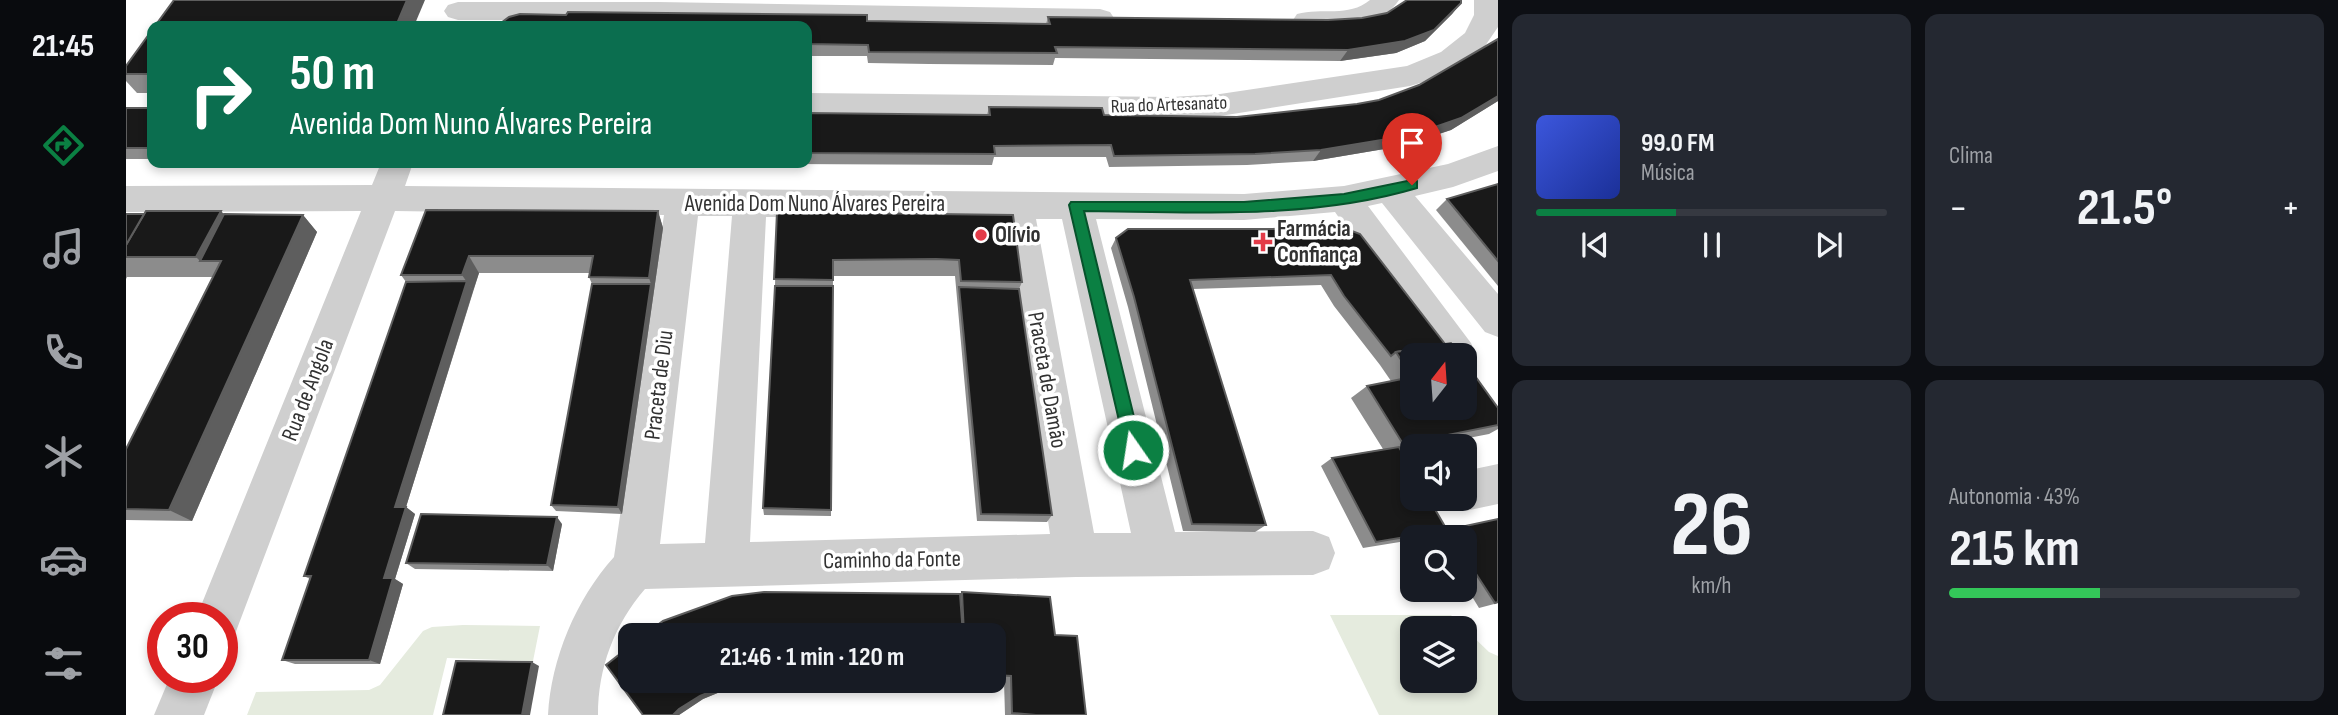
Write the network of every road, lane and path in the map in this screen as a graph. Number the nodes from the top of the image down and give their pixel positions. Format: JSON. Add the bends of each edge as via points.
{"nodes":[{"id":1,"x":1385,"y":0,"type":"edge"},
{"id":2,"x":1488,"y":0,"type":"edge"},
{"id":3,"x":601,"y":5,"type":"edge"},
{"id":4,"x":906,"y":7,"type":"edge"},
{"id":5,"x":1012,"y":8,"type":"edge"},
{"id":6,"x":452,"y":12,"type":"edge"},
{"id":7,"x":563,"y":18,"type":"edge"},
{"id":8,"x":1131,"y":18,"type":"edge"},
{"id":9,"x":1279,"y":20,"type":"edge"},
{"id":10,"x":812,"y":104,"type":"edge"},
{"id":11,"x":1498,"y":158,"type":"edge"},
{"id":12,"x":389,"y":180,"type":"edge"},
{"id":13,"x":1391,"y":190,"type":"junction"},
{"id":14,"x":126,"y":199,"type":"edge"},
{"id":15,"x":1344,"y":199,"type":"junction"},
{"id":16,"x":683,"y":203,"type":"junction"},
{"id":17,"x":750,"y":204,"type":"junction"},
{"id":18,"x":1076,"y":205,"type":"junction"},
{"id":19,"x":1017,"y":206,"type":"junction"},
{"id":20,"x":1498,"y":321,"type":"edge"},
{"id":21,"x":1449,"y":343,"type":"edge"},
{"id":22,"x":1498,"y":484,"type":"edge"},
{"id":23,"x":1477,"y":488,"type":"edge"},
{"id":24,"x":1313,"y":553,"type":"dead end"},
{"id":25,"x":1076,"y":555,"type":"junction"},
{"id":26,"x":1158,"y":555,"type":"junction"},
{"id":27,"x":726,"y":564,"type":"junction"},
{"id":28,"x":635,"y":567,"type":"junction"},
{"id":29,"x":225,"y":602,"type":"edge"},
{"id":30,"x":188,"y":693,"type":"edge"},
{"id":31,"x":179,"y":715,"type":"edge"},
{"id":32,"x":573,"y":715,"type":"edge"}],
"edges":[{"from":1,"to":9,"type":"street","via":[[1358,19]]},
{"from":2,"to":10,"type":"street","name":"Rua do Artesanato","via":[[1490,12],[1475,39],[1450,61],[1410,76],[1329,89],[1172,108]]},
{"from":3,"to":4,"type":"street"},
{"from":3,"to":7,"type":"street"},
{"from":4,"to":5,"type":"street"},
{"from":5,"to":8,"type":"street"},
{"from":6,"to":7,"type":"street"},
{"from":11,"to":13,"type":"street","name":"Avenida Dom Nuno Álvares Pereira"},
{"from":12,"to":14,"type":"street","name":"Avenida Dom Nuno Álvares Pereira"},
{"from":12,"to":16,"type":"street","name":"Avenida Dom Nuno Álvares Pereira"},
{"from":12,"to":29,"type":"street","name":"Rua de Angola"},
{"from":13,"to":15,"type":"street","name":"Avenida Dom Nuno Álvares Pereira"},
{"from":13,"to":20,"type":"street"},
{"from":15,"to":18,"type":"street","name":"Avenida Dom Nuno Álvares Pereira","via":[[1244,207]]},
{"from":15,"to":21,"type":"street"},
{"from":16,"to":17,"type":"street","name":"Avenida Dom Nuno Álvares Pereira"},
{"from":16,"to":28,"type":"street","name":"Praceta de Diu"},
{"from":17,"to":19,"type":"street","name":"Avenida Dom Nuno Álvares Pereira"},
{"from":17,"to":27,"type":"street"},
{"from":18,"to":19,"type":"street","name":"Avenida Dom Nuno Álvares Pereira"},
{"from":18,"to":26,"type":"street"},
{"from":19,"to":25,"type":"street","name":"Praceta de Damão"},
{"from":22,"to":23,"type":"street"},
{"from":24,"to":26,"type":"street","name":"Caminho da Fonte"},
{"from":25,"to":26,"type":"street","name":"Caminho da Fonte"},
{"from":25,"to":27,"type":"street","name":"Caminho da Fonte"},
{"from":27,"to":28,"type":"street","name":"Caminho da Fonte"},
{"from":28,"to":32,"type":"street","via":[[617,587],[590,639],[577,679]]},
{"from":30,"to":31,"type":"street"}]}
